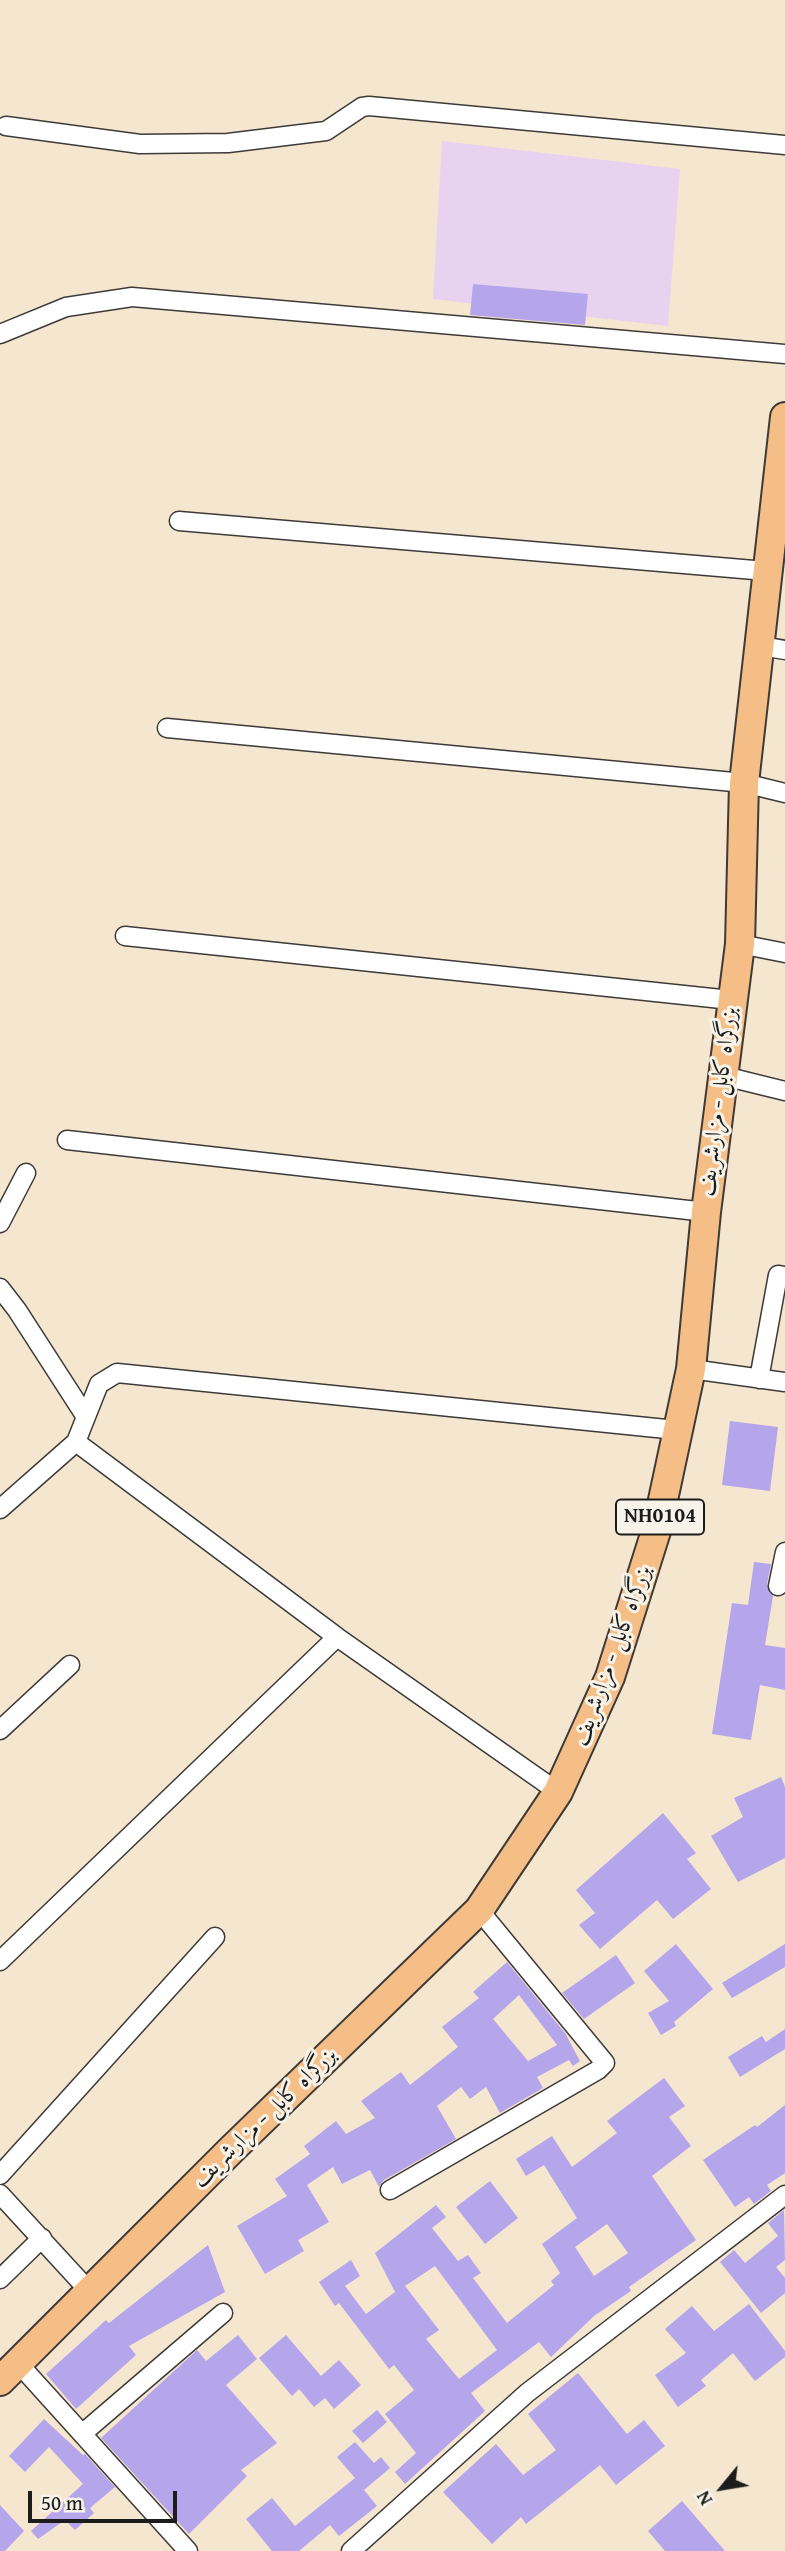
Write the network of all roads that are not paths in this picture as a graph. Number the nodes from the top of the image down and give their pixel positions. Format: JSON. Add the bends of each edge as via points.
{"nodes":[{"id":1,"x":6,"y":126,"type":"dead end"},
{"id":2,"x":785,"y":145,"type":"edge"},
{"id":3,"x":0,"y":334,"type":"edge"},
{"id":4,"x":785,"y":354,"type":"edge"},
{"id":5,"x":785,"y":417,"type":"edge"},
{"id":6,"x":781,"y":502,"type":"edge"},
{"id":7,"x":179,"y":521,"type":"dead end"},
{"id":8,"x":766,"y":571,"type":"junction"},
{"id":9,"x":773,"y":648,"type":"edge"},
{"id":10,"x":167,"y":729,"type":"dead end"},
{"id":11,"x":744,"y":783,"type":"junction"},
{"id":12,"x":785,"y":793,"type":"edge"},
{"id":13,"x":125,"y":936,"type":"dead end"},
{"id":14,"x":740,"y":944,"type":"junction"},
{"id":15,"x":785,"y":953,"type":"edge"},
{"id":16,"x":731,"y":1000,"type":"junction"},
{"id":17,"x":724,"y":1076,"type":"junction"},
{"id":18,"x":785,"y":1091,"type":"edge"},
{"id":19,"x":67,"y":1140,"type":"dead end"},
{"id":20,"x":26,"y":1173,"type":"dead end"},
{"id":21,"x":706,"y":1212,"type":"junction"},
{"id":22,"x":0,"y":1223,"type":"edge"},
{"id":23,"x":785,"y":1276,"type":"edge"},
{"id":24,"x":0,"y":1288,"type":"edge"},
{"id":25,"x":691,"y":1369,"type":"junction"},
{"id":26,"x":759,"y":1379,"type":"junction"},
{"id":27,"x":785,"y":1382,"type":"edge"},
{"id":28,"x":86,"y":1417,"type":"junction"},
{"id":29,"x":676,"y":1430,"type":"junction"},
{"id":30,"x":76,"y":1441,"type":"junction"},
{"id":31,"x":0,"y":1509,"type":"edge"},
{"id":32,"x":785,"y":1552,"type":"edge"},
{"id":33,"x":778,"y":1586,"type":"dead end"},
{"id":34,"x":337,"y":1637,"type":"junction"},
{"id":35,"x":70,"y":1665,"type":"dead end"},
{"id":36,"x":0,"y":1730,"type":"edge"},
{"id":37,"x":558,"y":1793,"type":"junction"},
{"id":38,"x":479,"y":1910,"type":"junction"},
{"id":39,"x":215,"y":1937,"type":"dead end"},
{"id":40,"x":0,"y":1961,"type":"edge"},
{"id":41,"x":0,"y":2175,"type":"edge"},
{"id":42,"x":390,"y":2190,"type":"dead end"},
{"id":43,"x":0,"y":2194,"type":"edge"},
{"id":44,"x":785,"y":2195,"type":"edge"},
{"id":45,"x":42,"y":2238,"type":"junction"},
{"id":46,"x":0,"y":2280,"type":"edge"},
{"id":47,"x":90,"y":2292,"type":"junction"},
{"id":48,"x":223,"y":2313,"type":"dead end"},
{"id":49,"x":9,"y":2372,"type":"edge"},
{"id":50,"x":83,"y":2433,"type":"junction"},
{"id":51,"x":188,"y":2551,"type":"edge"},
{"id":52,"x":351,"y":2551,"type":"edge"}],
"edges":[{"from":1,"to":2,"type":"street","via":[[139,144],[228,143],[326,131],[369,106]]},
{"from":3,"to":4,"type":"street","via":[[65,307],[132,297]]},
{"from":5,"to":6,"type":"highway","name":"بزرگراه کابل - مزارشریف","number":"NH0104"},
{"from":6,"to":8,"type":"highway","name":"بزرگراه کابل - مزارشریف","number":"NH0104"},
{"from":7,"to":8,"type":"street"},
{"from":8,"to":9,"type":"highway","name":"بزرگراه کابل - مزارشریف","number":"NH0104"},
{"from":9,"to":11,"type":"highway","name":"بزرگراه کابل - مزارشریف","number":"NH0104"},
{"from":10,"to":11,"type":"street"},
{"from":11,"to":12,"type":"street"},
{"from":11,"to":14,"type":"highway","name":"بزرگراه کابل - مزارشریف","number":"NH0104"},
{"from":13,"to":16,"type":"street"},
{"from":14,"to":15,"type":"street"},
{"from":14,"to":16,"type":"highway","name":"بزرگراه کابل - مزارشریف","number":"NH0104"},
{"from":16,"to":17,"type":"highway","name":"بزرگراه کابل - مزارشریف","number":"NH0104"},
{"from":17,"to":18,"type":"street"},
{"from":17,"to":21,"type":"highway","name":"بزرگراه کابل - مزارشریف","number":"NH0104"},
{"from":19,"to":21,"type":"street"},
{"from":20,"to":22,"type":"street"},
{"from":21,"to":25,"type":"highway","name":"بزرگراه کابل - مزارشریف","number":"NH0104"},
{"from":23,"to":26,"type":"street","via":[[779,1275]]},
{"from":24,"to":28,"type":"street"},
{"from":25,"to":26,"type":"street"},
{"from":25,"to":29,"type":"highway","name":"بزرگراه کابل - مزارشریف","number":"NH0104"},
{"from":26,"to":27,"type":"street"},
{"from":28,"to":29,"type":"street","via":[[99,1384],[117,1373]]},
{"from":28,"to":30,"type":"street"},
{"from":29,"to":37,"type":"highway","name":"بزرگراه کابل - مزارشریف","number":"NH0104","via":[[657,1528],[634,1610],[610,1677]]},
{"from":30,"to":31,"type":"street"},
{"from":30,"to":34,"type":"street"},
{"from":32,"to":33,"type":"street"},
{"from":34,"to":37,"type":"street"},
{"from":34,"to":40,"type":"street"},
{"from":35,"to":36,"type":"street"},
{"from":37,"to":38,"type":"highway","name":"بزرگراه کابل - مزارشریف","number":"NH0104"},
{"from":38,"to":42,"type":"street","via":[[605,2063]]},
{"from":38,"to":47,"type":"highway","name":"بزرگراه کابل - مزارشریف","number":"NH0104"},
{"from":39,"to":41,"type":"street"},
{"from":43,"to":45,"type":"street"},
{"from":44,"to":52,"type":"street","via":[[527,2393]]},
{"from":45,"to":46,"type":"street"},
{"from":45,"to":47,"type":"street"},
{"from":47,"to":49,"type":"highway","name":"بزرگراه کابل - مزارشریف","number":"NH0104"},
{"from":48,"to":50,"type":"street"},
{"from":49,"to":50,"type":"street"},
{"from":50,"to":51,"type":"street"}]}
